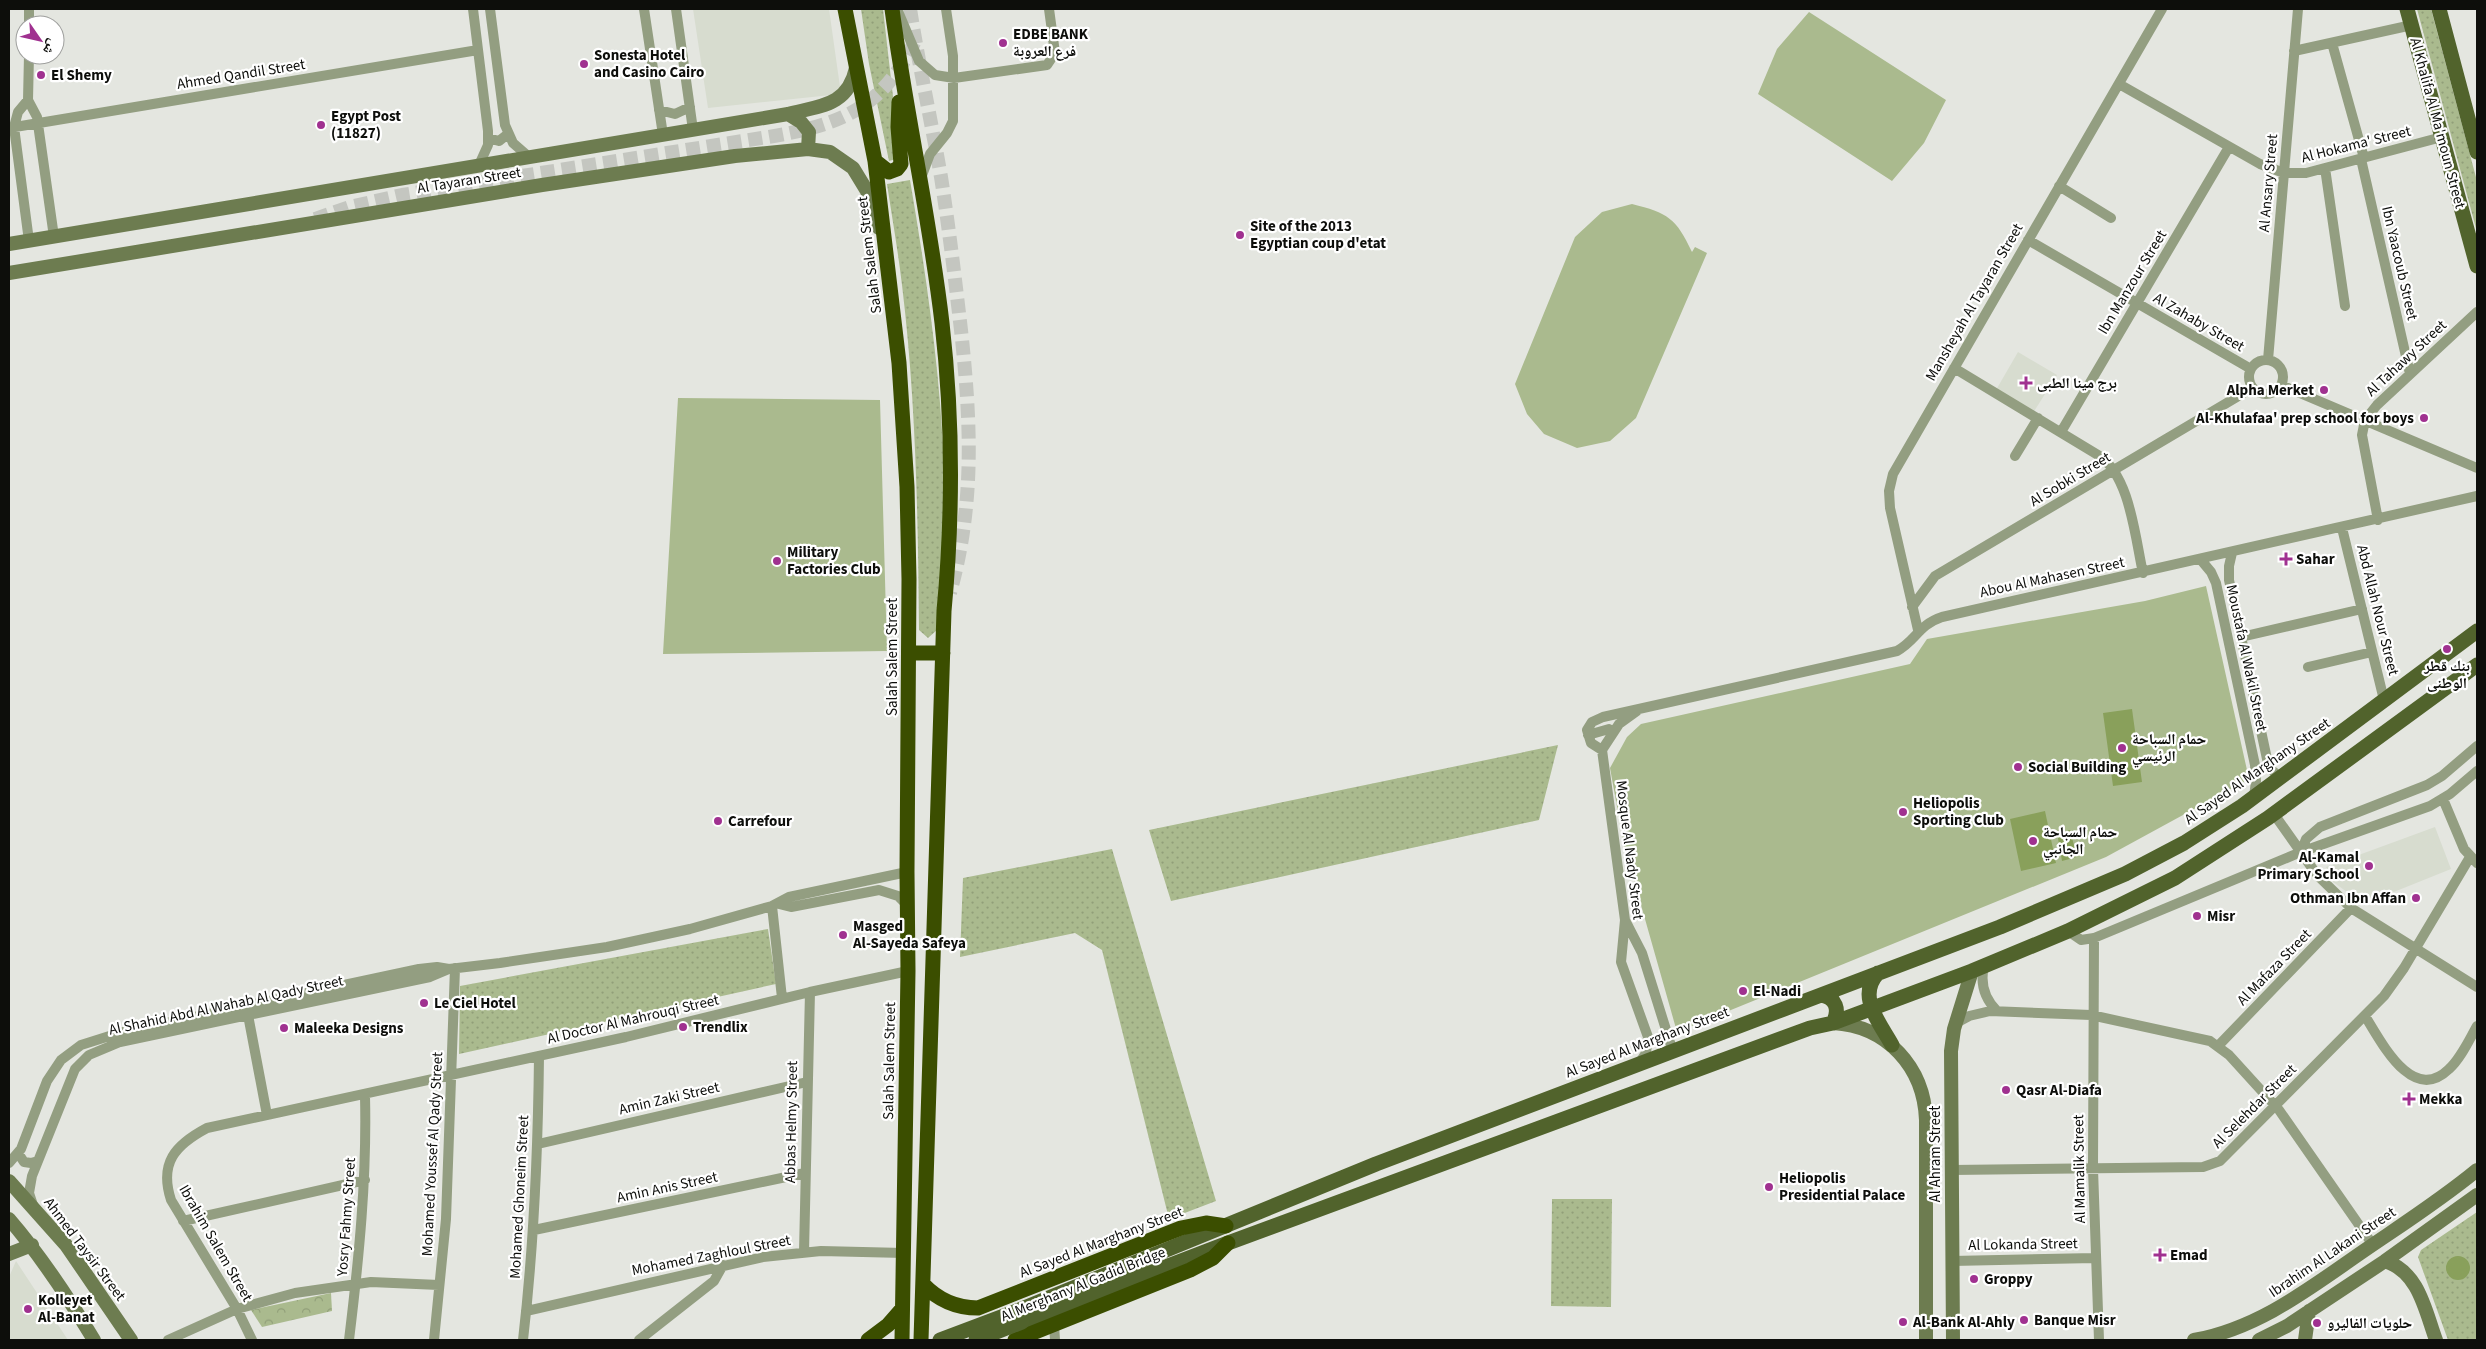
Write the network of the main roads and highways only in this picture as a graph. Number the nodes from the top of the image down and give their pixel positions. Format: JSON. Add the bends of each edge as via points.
{"nodes":[{"id":1,"x":846,"y":9,"type":"edge"},
{"id":2,"x":892,"y":9,"type":"edge"},
{"id":3,"x":2407,"y":9,"type":"edge"},
{"id":4,"x":2439,"y":9,"type":"edge"},
{"id":5,"x":856,"y":68,"type":"junction"},
{"id":6,"x":902,"y":86,"type":"junction"},
{"id":7,"x":788,"y":114,"type":"junction"},
{"id":8,"x":2474,"y":129,"type":"edge"},
{"id":9,"x":808,"y":149,"type":"junction"},
{"id":10,"x":2477,"y":152,"type":"edge"},
{"id":11,"x":876,"y":161,"type":"junction"},
{"id":12,"x":884,"y":241,"type":"junction"},
{"id":13,"x":9,"y":244,"type":"edge"},
{"id":14,"x":2477,"y":266,"type":"edge"},
{"id":15,"x":9,"y":273,"type":"edge"},
{"id":16,"x":2477,"y":631,"type":"edge"},
{"id":17,"x":909,"y":653,"type":"junction"},
{"id":18,"x":943,"y":653,"type":"junction"},
{"id":19,"x":2477,"y":665,"type":"edge"},
{"id":20,"x":1978,"y":968,"type":"junction"},
{"id":21,"x":1878,"y":973,"type":"junction"},
{"id":22,"x":1821,"y":995,"type":"junction"},
{"id":23,"x":1871,"y":1008,"type":"junction"},
{"id":24,"x":1833,"y":1023,"type":"junction"},
{"id":25,"x":1892,"y":1045,"type":"junction"},
{"id":26,"x":2477,"y":1170,"type":"edge"},
{"id":27,"x":9,"y":1181,"type":"edge"},
{"id":28,"x":2477,"y":1195,"type":"edge"},
{"id":29,"x":9,"y":1218,"type":"edge"},
{"id":30,"x":1244,"y":1219,"type":"junction"},
{"id":31,"x":1226,"y":1226,"type":"junction"},
{"id":32,"x":1250,"y":1236,"type":"junction"},
{"id":33,"x":1228,"y":1243,"type":"junction"},
{"id":34,"x":32,"y":1245,"type":"junction"},
{"id":35,"x":9,"y":1253,"type":"edge"},
{"id":36,"x":2385,"y":1261,"type":"junction"},
{"id":37,"x":923,"y":1284,"type":"junction"},
{"id":38,"x":986,"y":1305,"type":"junction"},
{"id":39,"x":902,"y":1309,"type":"junction"},
{"id":40,"x":2309,"y":1311,"type":"junction"},
{"id":41,"x":94,"y":1340,"type":"edge"},
{"id":42,"x":131,"y":1340,"type":"edge"},
{"id":43,"x":868,"y":1340,"type":"edge"},
{"id":44,"x":902,"y":1340,"type":"edge"},
{"id":45,"x":921,"y":1340,"type":"edge"},
{"id":46,"x":940,"y":1340,"type":"edge"},
{"id":47,"x":976,"y":1340,"type":"edge"},
{"id":48,"x":993,"y":1340,"type":"edge"},
{"id":49,"x":1015,"y":1340,"type":"edge"},
{"id":50,"x":1926,"y":1340,"type":"edge"},
{"id":51,"x":1953,"y":1340,"type":"edge"},
{"id":52,"x":2194,"y":1340,"type":"edge"},
{"id":53,"x":2259,"y":1340,"type":"edge"},
{"id":54,"x":2305,"y":1340,"type":"edge"},
{"id":55,"x":2436,"y":1340,"type":"edge"}],
"edges":[{"from":1,"to":5,"type":"highway","name":"Salah Salem Street"},
{"from":2,"to":6,"type":"highway"},
{"from":3,"to":14,"type":"main road","name":"Al Khalifa Al Ma'moun Street"},
{"from":4,"to":8,"type":"main road","name":"Al Khalifa Al Ma'moun Street"},
{"from":5,"to":7,"type":"main road","name":"Al Tayaran Street","via":[[851,85],[840,98],[824,106]]},
{"from":5,"to":11,"type":"highway","name":"Salah Salem Street"},
{"from":6,"to":11,"type":"highway","via":[[898,115],[901,164],[898,170],[889,172]]},
{"from":6,"to":18,"type":"highway","via":[[939,296],[949,410],[950,516]]},
{"from":7,"to":9,"type":"main road","via":[[809,132]]},
{"from":7,"to":13,"type":"main road","name":"Al Tayaran Street"},
{"from":8,"to":10,"type":"main road","name":"Al Khalifa Al Ma'moun Street"},
{"from":9,"to":12,"type":"main road","name":"Al Tayaran Street","via":[[830,152],[853,168],[867,191]]},
{"from":9,"to":15,"type":"main road","name":"Al Tayaran Street","via":[[735,156],[587,178]]},
{"from":11,"to":12,"type":"highway","name":"Salah Salem Street"},
{"from":12,"to":17,"type":"highway","name":"Salah Salem Street","via":[[904,425]]},
{"from":16,"to":21,"type":"main road","name":"Al Sayed Al Marghany Street","via":[[2197,836],[2125,874],[2013,922]]},
{"from":17,"to":18,"type":"highway"},
{"from":17,"to":39,"type":"highway","name":"Salah Salem Street"},
{"from":18,"to":37,"type":"highway"},
{"from":19,"to":20,"type":"main road","via":[[2274,814],[2181,875],[2068,931]]},
{"from":20,"to":23,"type":"main road"},
{"from":20,"to":51,"type":"main road","name":"Al Ahram Street","via":[[1956,1023],[1951,1051]]},
{"from":21,"to":22,"type":"main road","name":"Al Sayed Al Marghany Street"},
{"from":21,"to":23,"type":"main road","via":[[1868,990]]},
{"from":22,"to":24,"type":"main road","via":[[1836,1005]]},
{"from":22,"to":30,"type":"main road","name":"Al Sayed Al Marghany Street","via":[[1376,1164]]},
{"from":23,"to":24,"type":"main road"},
{"from":23,"to":25,"type":"main road"},
{"from":24,"to":25,"type":"main road","name":"Al Ahram Street","via":[[1864,1029]]},
{"from":24,"to":32,"type":"main road"},
{"from":25,"to":50,"type":"main road","name":"Al Ahram Street","via":[[1916,1077],[1925,1108]]},
{"from":26,"to":52,"type":"main road","name":"Ibrahim Al Lakani Street","via":[[2272,1312],[2235,1329]]},
{"from":27,"to":42,"type":"main road","name":"Ahmed Taysir Street","via":[[87,1273]]},
{"from":28,"to":36,"type":"main road"},
{"from":29,"to":34,"type":"main road"},
{"from":30,"to":31,"type":"main road","name":"Al Sayed Al Marghany Street"},
{"from":30,"to":32,"type":"main road"},
{"from":31,"to":38,"type":"highway","name":"Al Sayed Al Marghany Street","via":[[1206,1223],[1181,1228]]},
{"from":31,"to":46,"type":"main road","name":"Al Merghany Al Gadid Bridge","bridge":true},
{"from":32,"to":33,"type":"main road"},
{"from":33,"to":47,"type":"main road","name":"Al Merghany Al Gadid Bridge","bridge":true},
{"from":33,"to":49,"type":"highway","via":[[1213,1258],[1190,1270]]},
{"from":34,"to":35,"type":"main road"},
{"from":34,"to":41,"type":"main road"},
{"from":36,"to":40,"type":"main road"},
{"from":36,"to":55,"type":"main road","via":[[2404,1271],[2415,1284]]},
{"from":37,"to":38,"type":"highway","name":"Al Sayed Al Marghany Street","via":[[950,1304],[968,1308]]},
{"from":37,"to":45,"type":"highway"},
{"from":38,"to":48,"type":"highway","via":[[985,1328]]},
{"from":39,"to":43,"type":"highway"},
{"from":39,"to":44,"type":"highway","name":"Salah Salem Street"},
{"from":40,"to":53,"type":"main road"},
{"from":40,"to":54,"type":"main road"}]}
